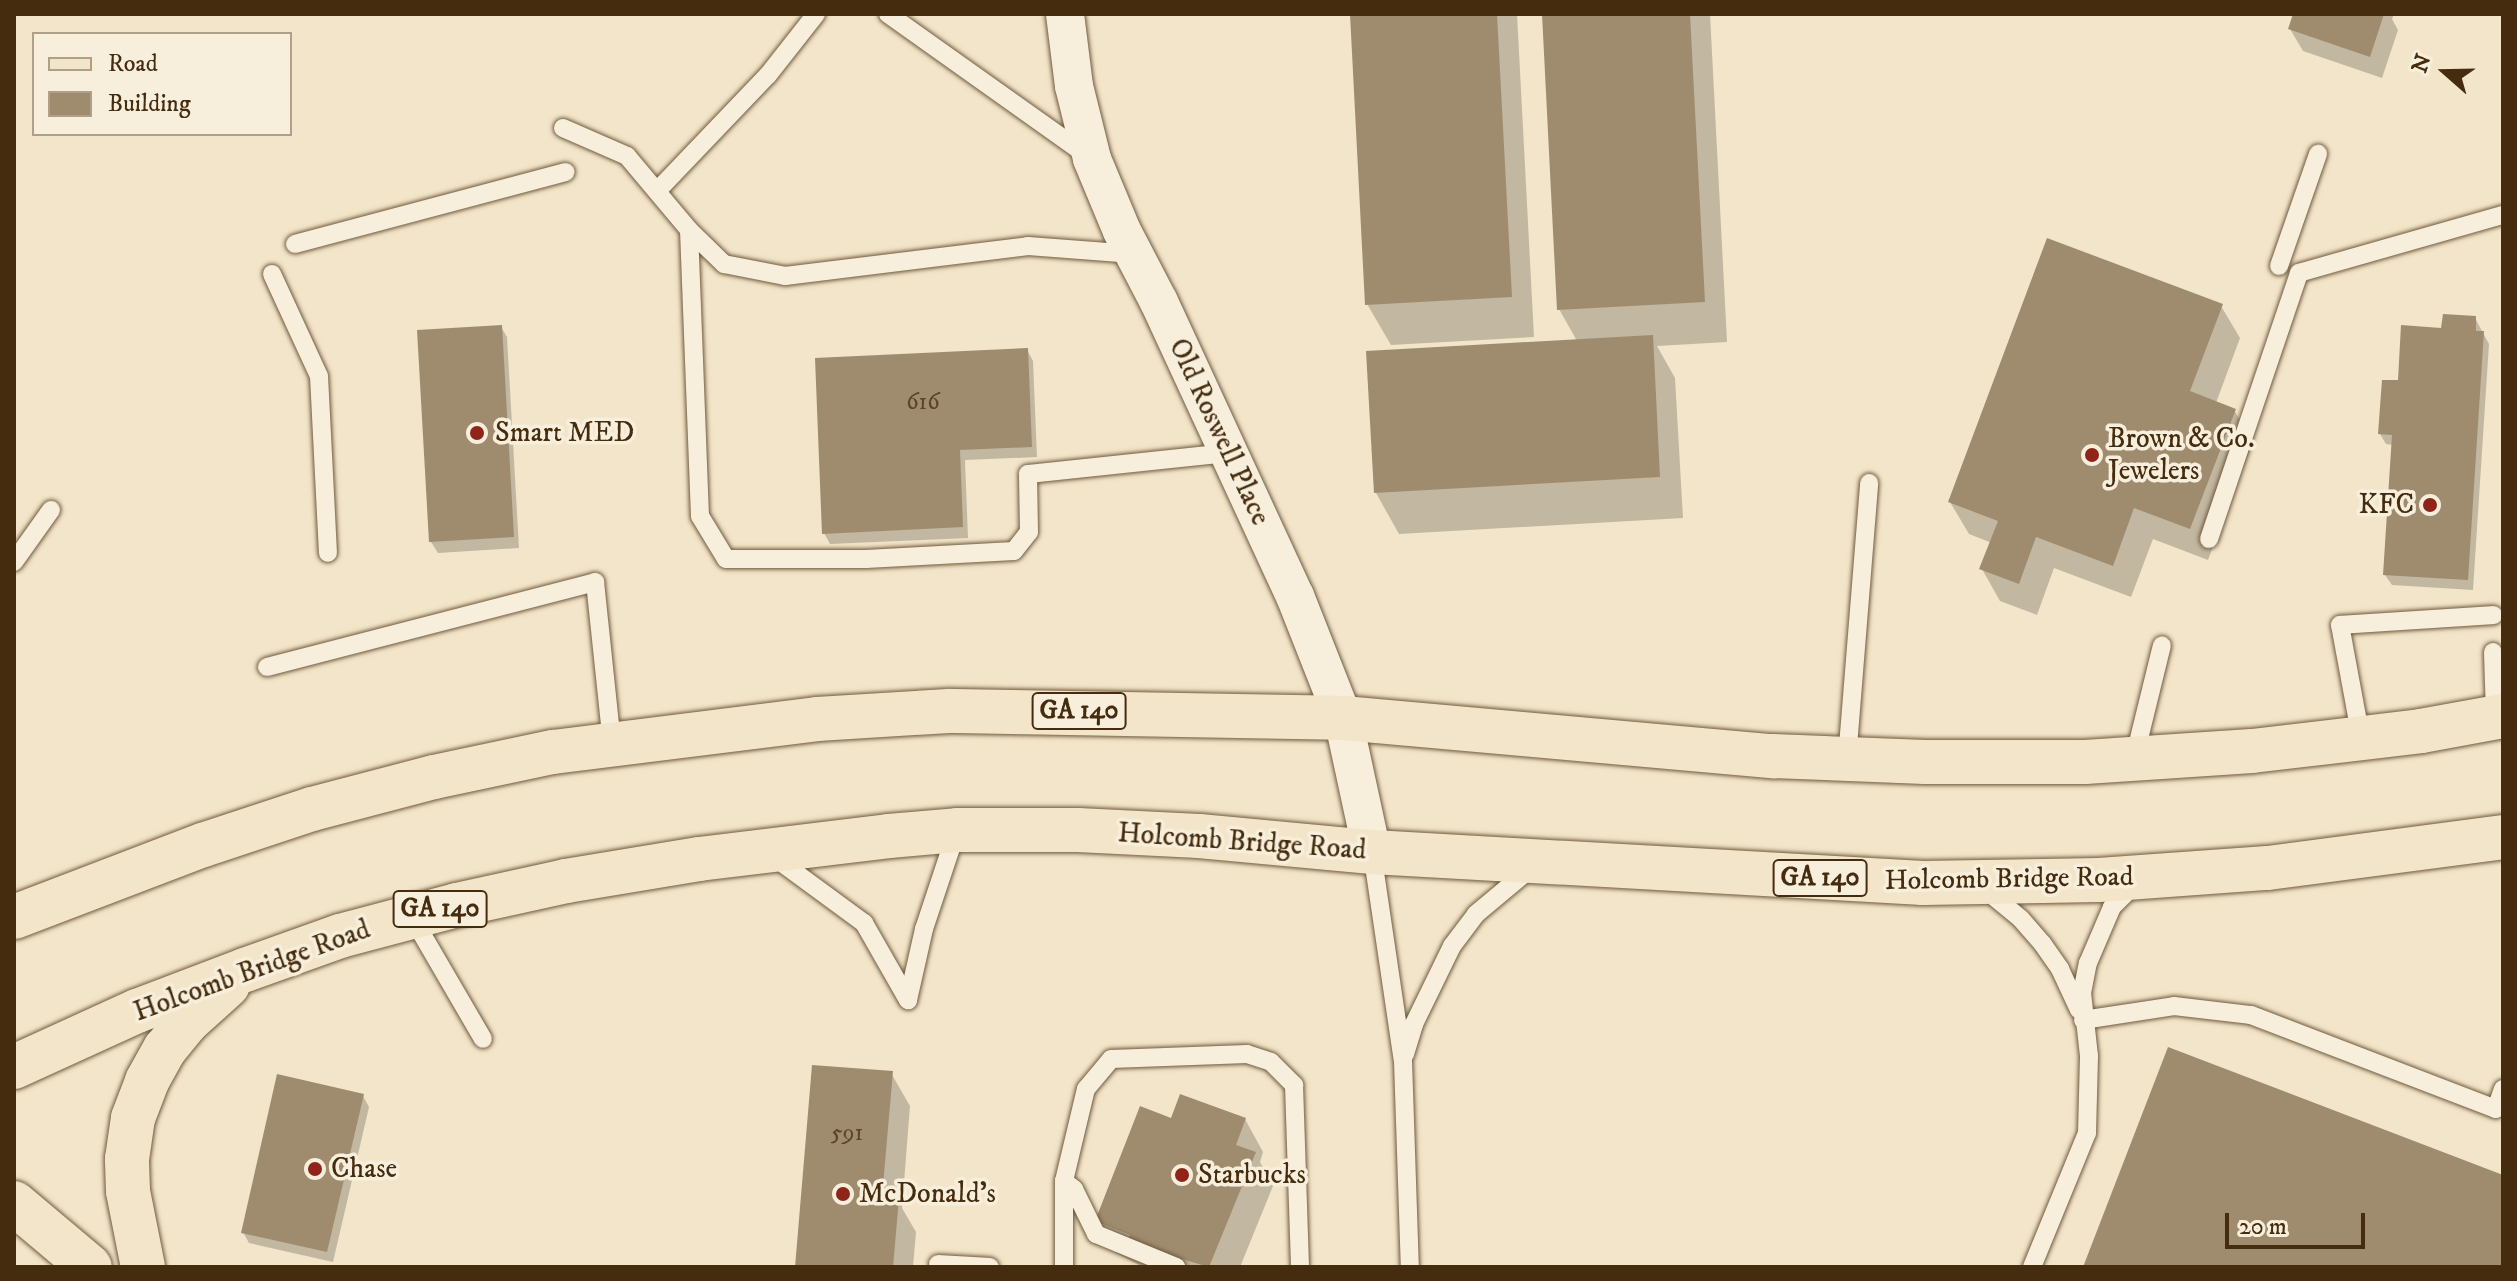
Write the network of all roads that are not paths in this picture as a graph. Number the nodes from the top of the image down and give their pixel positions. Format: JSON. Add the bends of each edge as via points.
{"nodes":[{"id":1,"x":816,"y":14,"type":"edge"},
{"id":2,"x":888,"y":14,"type":"edge"},
{"id":3,"x":1065,"y":14,"type":"edge"},
{"id":4,"x":563,"y":128,"type":"dead end"},
{"id":5,"x":2318,"y":154,"type":"dead end"},
{"id":6,"x":1092,"y":159,"type":"junction"},
{"id":7,"x":566,"y":172,"type":"dead end"},
{"id":8,"x":658,"y":190,"type":"junction"},
{"id":9,"x":2503,"y":215,"type":"edge"},
{"id":10,"x":689,"y":230,"type":"junction"},
{"id":11,"x":295,"y":244,"type":"dead end"},
{"id":12,"x":1134,"y":254,"type":"junction"},
{"id":13,"x":2279,"y":266,"type":"dead end"},
{"id":14,"x":272,"y":274,"type":"dead end"},
{"id":15,"x":1228,"y":453,"type":"junction"},
{"id":16,"x":1869,"y":483,"type":"dead end"},
{"id":17,"x":51,"y":510,"type":"dead end"},
{"id":18,"x":2209,"y":539,"type":"dead end"},
{"id":19,"x":328,"y":553,"type":"dead end"},
{"id":20,"x":14,"y":562,"type":"edge"},
{"id":21,"x":2494,"y":615,"type":"dead end"},
{"id":22,"x":2162,"y":645,"type":"dead end"},
{"id":23,"x":2493,"y":652,"type":"dead end"},
{"id":24,"x":267,"y":667,"type":"dead end"},
{"id":25,"x":2499,"y":717,"type":"edge"},
{"id":26,"x":1343,"y":718,"type":"junction"},
{"id":27,"x":2361,"y":738,"type":"junction"},
{"id":28,"x":612,"y":744,"type":"junction"},
{"id":29,"x":1847,"y":759,"type":"junction"},
{"id":30,"x":2134,"y":759,"type":"junction"},
{"id":31,"x":957,"y":830,"type":"junction"},
{"id":32,"x":2503,"y":837,"type":"edge"},
{"id":33,"x":765,"y":850,"type":"junction"},
{"id":34,"x":1372,"y":852,"type":"junction"},
{"id":35,"x":1542,"y":861,"type":"junction"},
{"id":36,"x":2145,"y":877,"type":"junction"},
{"id":37,"x":1968,"y":882,"type":"junction"},
{"id":38,"x":14,"y":917,"type":"edge"},
{"id":39,"x":412,"y":917,"type":"junction"},
{"id":40,"x":245,"y":970,"type":"junction"},
{"id":41,"x":2083,"y":1020,"type":"junction"},
{"id":42,"x":483,"y":1039,"type":"dead end"},
{"id":43,"x":1403,"y":1061,"type":"junction"},
{"id":44,"x":14,"y":1067,"type":"edge"},
{"id":45,"x":2503,"y":1089,"type":"edge"},
{"id":46,"x":2500,"y":1111,"type":"edge"},
{"id":47,"x":1064,"y":1181,"type":"junction"},
{"id":48,"x":14,"y":1203,"type":"edge"},
{"id":49,"x":938,"y":1264,"type":"dead end"},
{"id":50,"x":90,"y":1267,"type":"edge"},
{"id":51,"x":143,"y":1267,"type":"edge"},
{"id":52,"x":990,"y":1267,"type":"edge"},
{"id":53,"x":1064,"y":1267,"type":"edge"},
{"id":54,"x":1176,"y":1267,"type":"edge"},
{"id":55,"x":1300,"y":1267,"type":"edge"},
{"id":56,"x":1410,"y":1267,"type":"edge"},
{"id":57,"x":2032,"y":1267,"type":"edge"}],
"edges":[{"from":1,"to":8,"type":"lane","via":[[768,75]]},
{"from":2,"to":6,"type":"lane"},
{"from":3,"to":6,"type":"street","name":"Old Roswell Place","via":[[1074,86]]},
{"from":4,"to":8,"type":"lane","via":[[627,156]]},
{"from":5,"to":13,"type":"lane"},
{"from":6,"to":12,"type":"street","name":"Old Roswell Place"},
{"from":7,"to":11,"type":"lane"},
{"from":8,"to":10,"type":"lane"},
{"from":9,"to":18,"type":"lane","via":[[2299,273]]},
{"from":10,"to":12,"type":"lane","via":[[724,264],[785,276],[1028,246]]},
{"from":10,"to":15,"type":"lane","via":[[700,516],[726,559],[1014,551],[1029,532],[1028,474]]},
{"from":12,"to":15,"type":"street","name":"Old Roswell Place"},
{"from":14,"to":19,"type":"lane","via":[[319,376]]},
{"from":15,"to":26,"type":"street","name":"Old Roswell Place","via":[[1295,596]]},
{"from":16,"to":29,"type":"lane"},
{"from":17,"to":20,"type":"lane"},
{"from":21,"to":27,"type":"lane","via":[[2340,625]]},
{"from":22,"to":30,"type":"lane"},
{"from":23,"to":25,"type":"lane"},
{"from":24,"to":28,"type":"lane","via":[[595,582]]},
{"from":25,"to":27,"type":"main road","number":"GA 140"},
{"from":26,"to":28,"type":"main road","number":"GA 140","via":[[949,711],[817,719]]},
{"from":26,"to":29,"type":"main road","number":"GA 140"},
{"from":26,"to":34,"type":"street","name":"Old Roswell Place"},
{"from":27,"to":30,"type":"main road","number":"GA 140"},
{"from":28,"to":38,"type":"main road","number":"GA 140","via":[[434,777],[312,809]]},
{"from":29,"to":30,"type":"main road","number":"GA 140"},
{"from":31,"to":33,"type":"main road","name":"Holcomb Bridge Road","number":"GA 140"},
{"from":31,"to":33,"type":"lane","via":[[924,929],[908,1000],[864,923]]},
{"from":31,"to":34,"type":"main road","name":"Holcomb Bridge Road","number":"GA 140","via":[[1199,836]]},
{"from":32,"to":36,"type":"main road","name":"Holcomb Bridge Road","number":"GA 140","via":[[2268,868]]},
{"from":33,"to":39,"type":"main road","name":"Holcomb Bridge Road","number":"GA 140","via":[[566,881]]},
{"from":34,"to":35,"type":"main road","name":"Holcomb Bridge Road","number":"GA 140"},
{"from":34,"to":43,"type":"lane"},
{"from":35,"to":37,"type":"main road","name":"Holcomb Bridge Road","number":"GA 140"},
{"from":35,"to":43,"type":"lane","via":[[1476,914],[1452,946],[1414,1024]]},
{"from":36,"to":37,"type":"main road","name":"Holcomb Bridge Road","number":"GA 140"},
{"from":36,"to":41,"type":"lane","via":[[2112,907],[2097,936],[2082,993]]},
{"from":37,"to":41,"type":"lane","via":[[1997,898],[2042,943]]},
{"from":39,"to":40,"type":"main road","name":"Holcomb Bridge Road","number":"GA 140"},
{"from":39,"to":42,"type":"lane"},
{"from":40,"to":44,"type":"main road","name":"Holcomb Bridge Road","number":"GA 140","via":[[137,1011]]},
{"from":40,"to":51,"type":"main road","via":[[165,1049],[133,1118],[128,1191]]},
{"from":41,"to":46,"type":"lane","via":[[2174,1006],[2251,1015]]},
{"from":41,"to":57,"type":"lane","via":[[2089,1056],[2087,1133]]},
{"from":43,"to":56,"type":"lane"},
{"from":45,"to":46,"type":"lane"},
{"from":47,"to":53,"type":"lane"},
{"from":47,"to":54,"type":"lane","via":[[1074,1189],[1096,1234]]},
{"from":47,"to":55,"type":"lane","via":[[1086,1089],[1111,1059],[1247,1054],[1271,1062],[1294,1085]]},
{"from":48,"to":50,"type":"main road"},
{"from":49,"to":52,"type":"lane"}]}
